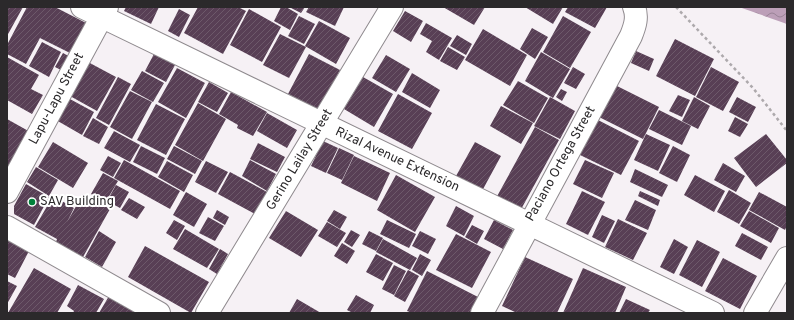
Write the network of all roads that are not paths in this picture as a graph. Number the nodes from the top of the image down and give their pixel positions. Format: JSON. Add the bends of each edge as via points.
{"nodes":[{"id":1,"x":82,"y":7,"type":"edge"},
{"id":2,"x":392,"y":7,"type":"edge"},
{"id":3,"x":635,"y":10,"type":"edge"},
{"id":4,"x":105,"y":12,"type":"edge"},
{"id":5,"x":321,"y":124,"type":"junction"},
{"id":6,"x":7,"y":192,"type":"edge"},
{"id":7,"x":529,"y":223,"type":"junction"},
{"id":8,"x":7,"y":227,"type":"edge"},
{"id":9,"x":787,"y":258,"type":"edge"},
{"id":10,"x":159,"y":313,"type":"edge"},
{"id":11,"x":207,"y":313,"type":"edge"},
{"id":12,"x":482,"y":313,"type":"edge"},
{"id":13,"x":713,"y":313,"type":"edge"},
{"id":14,"x":755,"y":313,"type":"edge"}],
"edges":[{"from":1,"to":4,"type":"street","name":"Rizal Avenue Extension"},
{"from":2,"to":5,"type":"street","name":"Gerino Lailay Street"},
{"from":3,"to":7,"type":"street","name":"Paciano Ortega Street","via":[[635,26],[631,36]]},
{"from":4,"to":5,"type":"street","name":"Rizal Avenue Extension"},
{"from":4,"to":6,"type":"street","name":"Lapu-Lapu Street"},
{"from":5,"to":7,"type":"street","name":"Rizal Avenue Extension"},
{"from":5,"to":11,"type":"street","name":"Gerino Lailay Street"},
{"from":7,"to":12,"type":"street","name":"Paciano Ortega Street"},
{"from":7,"to":13,"type":"street","name":"Rizal Avenue Extension"},
{"from":8,"to":10,"type":"street"},
{"from":9,"to":14,"type":"street"}]}
